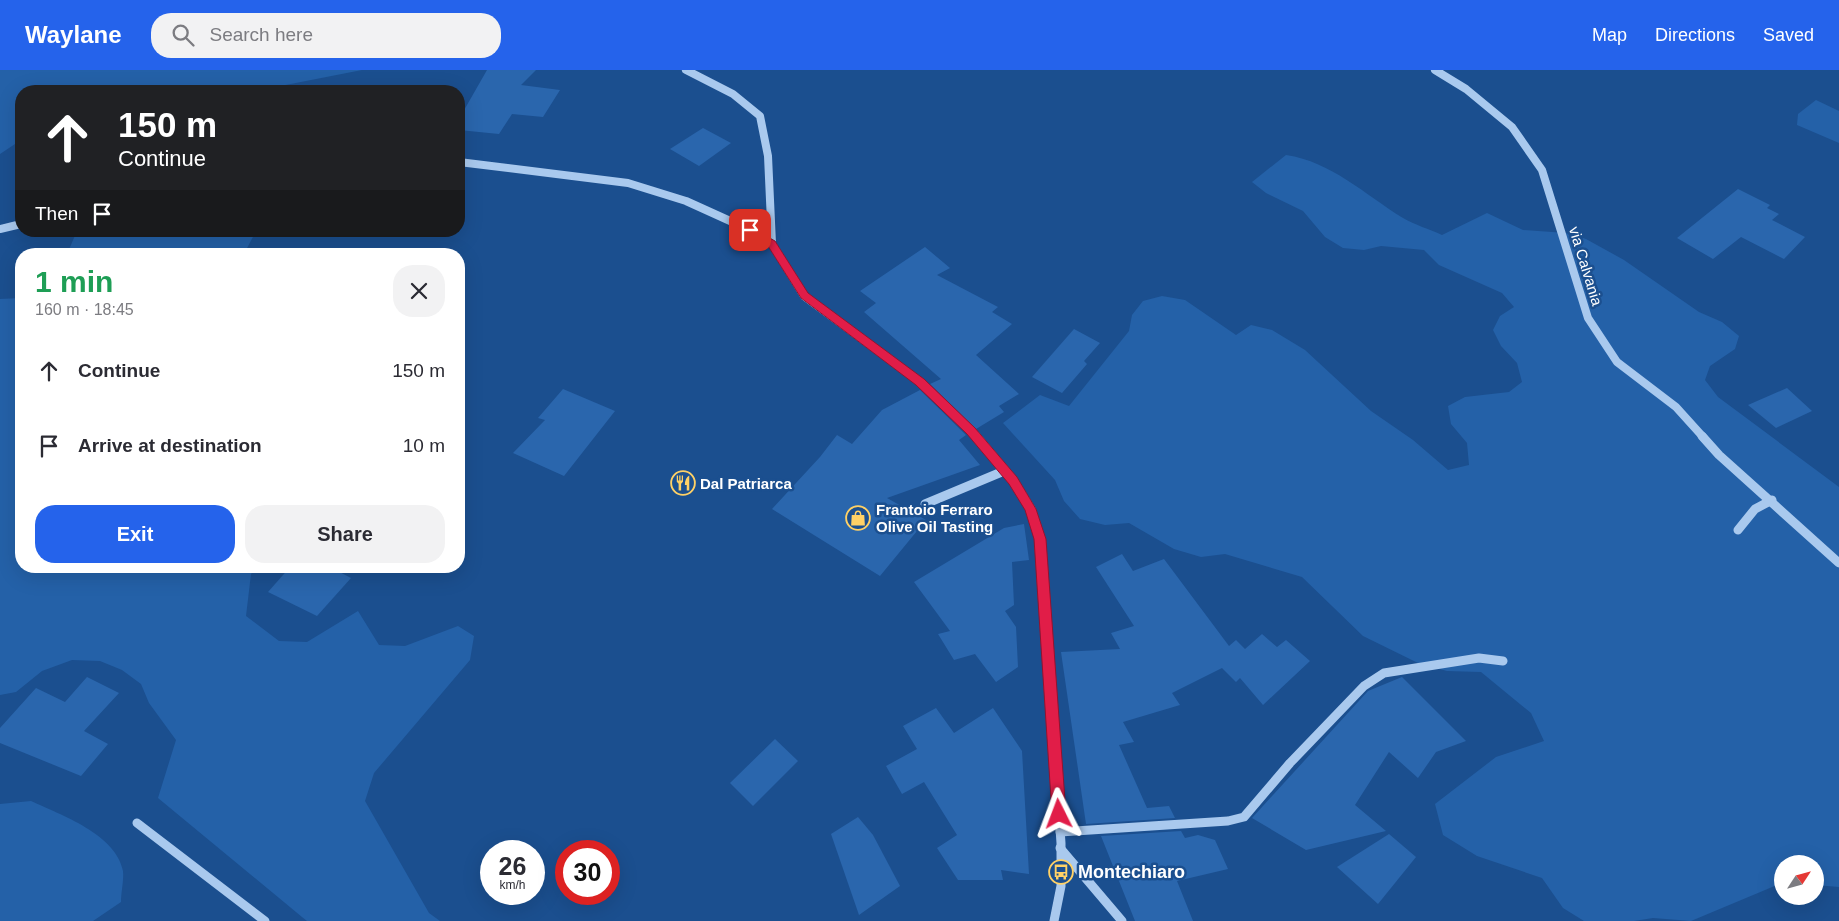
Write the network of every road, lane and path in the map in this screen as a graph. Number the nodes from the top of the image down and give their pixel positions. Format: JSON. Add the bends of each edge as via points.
{"nodes":[{"id":1,"x":686,"y":70,"type":"edge"},
{"id":2,"x":1435,"y":70,"type":"edge"},
{"id":3,"x":465,"y":163,"type":"edge"},
{"id":4,"x":15,"y":225,"type":"edge"},
{"id":5,"x":0,"y":229,"type":"edge"},
{"id":6,"x":772,"y":244,"type":"junction"},
{"id":7,"x":1004,"y":470,"type":"junction"},
{"id":8,"x":1772,"y":500,"type":"junction"},
{"id":9,"x":925,"y":504,"type":"dead end"},
{"id":10,"x":1738,"y":530,"type":"dead end"},
{"id":11,"x":1839,"y":563,"type":"edge"},
{"id":12,"x":1504,"y":661,"type":"dead end"},
{"id":13,"x":137,"y":822,"type":"dead end"},
{"id":14,"x":1060,"y":832,"type":"junction"},
{"id":15,"x":1060,"y":848,"type":"junction"},
{"id":16,"x":265,"y":921,"type":"edge"},
{"id":17,"x":1054,"y":921,"type":"edge"},
{"id":18,"x":1122,"y":921,"type":"edge"}],
"edges":[{"from":1,"to":6,"type":"street","via":[[733,94],[760,116],[768,156]]},
{"from":2,"to":8,"type":"street","name":"via Calvania","via":[[1466,89],[1512,127],[1542,170],[1588,318],[1617,362],[1676,406],[1719,455]]},
{"from":3,"to":6,"type":"street","via":[[628,183],[686,200]]},
{"from":4,"to":5,"type":"street"},
{"from":6,"to":7,"type":"street","via":[[804,296],[920,382],[971,431]]},
{"from":7,"to":9,"type":"street"},
{"from":7,"to":14,"type":"street","via":[[1030,509],[1040,539]]},
{"from":8,"to":10,"type":"street","via":[[1755,509]]},
{"from":8,"to":11,"type":"street","name":"via Calvania"},
{"from":12,"to":14,"type":"street","via":[[1479,658],[1384,674],[1364,686],[1290,763],[1244,817],[1228,821]]},
{"from":13,"to":16,"type":"street"},
{"from":14,"to":15,"type":"street"},
{"from":15,"to":17,"type":"street","via":[[1059,907]]},
{"from":15,"to":18,"type":"street"}]}
